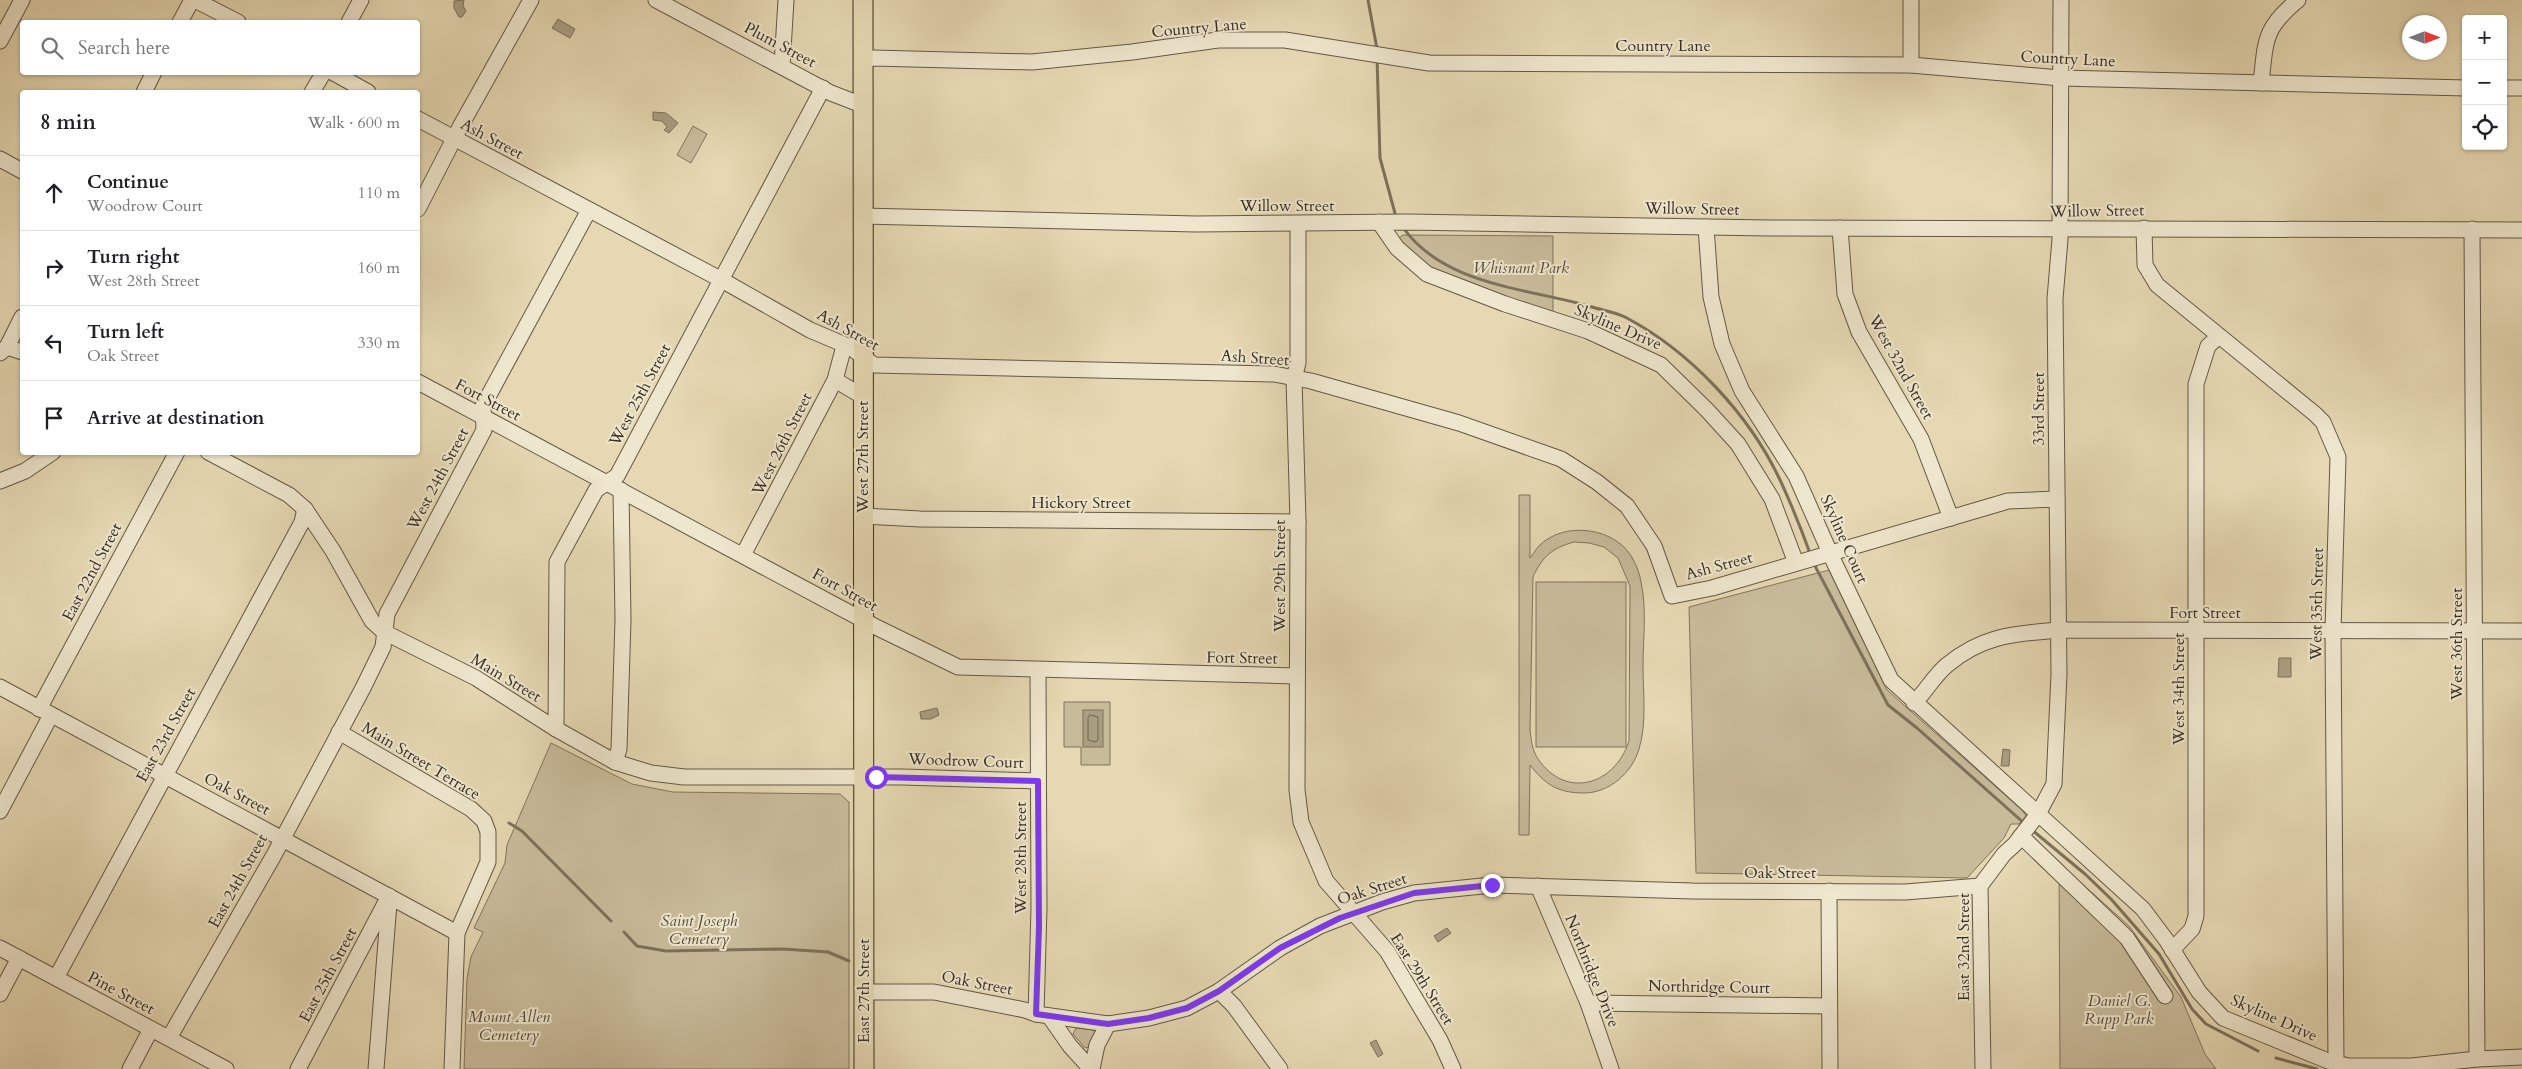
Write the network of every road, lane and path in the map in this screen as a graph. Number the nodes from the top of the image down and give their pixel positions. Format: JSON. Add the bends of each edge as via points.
{"nodes":[{"id":1,"x":22,"y":0,"type":"edge"},
{"id":2,"x":193,"y":0,"type":"edge"},
{"id":3,"x":361,"y":0,"type":"edge"},
{"id":4,"x":531,"y":0,"type":"edge"},
{"id":5,"x":656,"y":0,"type":"edge"},
{"id":6,"x":786,"y":0,"type":"edge"},
{"id":7,"x":862,"y":0,"type":"edge"},
{"id":8,"x":1911,"y":0,"type":"edge"},
{"id":9,"x":2061,"y":0,"type":"edge"},
{"id":10,"x":2298,"y":0,"type":"edge"},
{"id":11,"x":181,"y":20,"type":"edge"},
{"id":12,"x":234,"y":20,"type":"edge"},
{"id":13,"x":350,"y":20,"type":"edge"},
{"id":14,"x":0,"y":40,"type":"edge"},
{"id":15,"x":863,"y":61,"type":"junction"},
{"id":16,"x":1911,"y":64,"type":"junction"},
{"id":17,"x":782,"y":66,"type":"junction"},
{"id":18,"x":152,"y":75,"type":"edge"},
{"id":19,"x":322,"y":75,"type":"edge"},
{"id":20,"x":337,"y":75,"type":"edge"},
{"id":21,"x":2060,"y":78,"type":"junction"},
{"id":22,"x":2261,"y":83,"type":"junction"},
{"id":23,"x":823,"y":88,"type":"junction"},
{"id":24,"x":2462,"y":88,"type":"edge"},
{"id":25,"x":2507,"y":88,"type":"edge"},
{"id":26,"x":2522,"y":88,"type":"edge"},
{"id":27,"x":145,"y":90,"type":"edge"},
{"id":28,"x":313,"y":90,"type":"edge"},
{"id":29,"x":364,"y":90,"type":"edge"},
{"id":30,"x":862,"y":105,"type":"junction"},
{"id":31,"x":420,"y":120,"type":"edge"},
{"id":32,"x":454,"y":138,"type":"junction"},
{"id":33,"x":0,"y":159,"type":"edge"},
{"id":34,"x":20,"y":171,"type":"edge"},
{"id":35,"x":420,"y":205,"type":"edge"},
{"id":36,"x":589,"y":210,"type":"junction"},
{"id":37,"x":862,"y":216,"type":"junction"},
{"id":38,"x":1383,"y":222,"type":"junction"},
{"id":39,"x":1298,"y":224,"type":"junction"},
{"id":40,"x":1706,"y":227,"type":"junction"},
{"id":41,"x":1840,"y":228,"type":"junction"},
{"id":42,"x":2144,"y":228,"type":"junction"},
{"id":43,"x":2060,"y":229,"type":"junction"},
{"id":44,"x":2472,"y":229,"type":"junction"},
{"id":45,"x":2522,"y":230,"type":"edge"},
{"id":46,"x":720,"y":279,"type":"junction"},
{"id":47,"x":20,"y":320,"type":"edge"},
{"id":48,"x":2219,"y":336,"type":"junction"},
{"id":49,"x":844,"y":346,"type":"junction"},
{"id":50,"x":3,"y":350,"type":"edge"},
{"id":51,"x":20,"y":352,"type":"edge"},
{"id":52,"x":862,"y":356,"type":"junction"},
{"id":53,"x":1294,"y":378,"type":"junction"},
{"id":54,"x":835,"y":380,"type":"junction"},
{"id":55,"x":420,"y":383,"type":"edge"},
{"id":56,"x":862,"y":396,"type":"junction"},
{"id":57,"x":482,"y":416,"type":"junction"},
{"id":58,"x":49,"y":455,"type":"edge"},
{"id":59,"x":175,"y":455,"type":"edge"},
{"id":60,"x":214,"y":455,"type":"edge"},
{"id":61,"x":0,"y":481,"type":"edge"},
{"id":62,"x":606,"y":483,"type":"junction"},
{"id":63,"x":621,"y":490,"type":"junction"},
{"id":64,"x":2057,"y":499,"type":"junction"},
{"id":65,"x":305,"y":509,"type":"junction"},
{"id":66,"x":863,"y":516,"type":"junction"},
{"id":67,"x":1951,"y":518,"type":"junction"},
{"id":68,"x":1298,"y":522,"type":"junction"},
{"id":69,"x":1830,"y":553,"type":"junction"},
{"id":70,"x":743,"y":556,"type":"junction"},
{"id":71,"x":1796,"y":563,"type":"junction"},
{"id":72,"x":863,"y":619,"type":"junction"},
{"id":73,"x":2058,"y":630,"type":"junction"},
{"id":74,"x":2196,"y":630,"type":"junction"},
{"id":75,"x":2333,"y":630,"type":"junction"},
{"id":76,"x":2474,"y":631,"type":"junction"},
{"id":77,"x":2522,"y":631,"type":"edge"},
{"id":78,"x":384,"y":632,"type":"junction"},
{"id":79,"x":1038,"y":671,"type":"junction"},
{"id":80,"x":1297,"y":676,"type":"junction"},
{"id":81,"x":0,"y":687,"type":"edge"},
{"id":82,"x":1914,"y":703,"type":"junction"},
{"id":83,"x":45,"y":712,"type":"junction"},
{"id":84,"x":556,"y":729,"type":"junction"},
{"id":85,"x":339,"y":732,"type":"junction"},
{"id":86,"x":615,"y":762,"type":"junction"},
{"id":87,"x":164,"y":775,"type":"junction"},
{"id":88,"x":864,"y":778,"type":"junction"},
{"id":89,"x":1038,"y":781,"type":"junction"},
{"id":90,"x":0,"y":811,"type":"edge"},
{"id":91,"x":2038,"y":814,"type":"junction"},
{"id":92,"x":2021,"y":836,"type":"junction"},
{"id":93,"x":282,"y":838,"type":"junction"},
{"id":94,"x":1538,"y":886,"type":"junction"},
{"id":95,"x":1980,"y":886,"type":"junction"},
{"id":96,"x":1829,"y":891,"type":"junction"},
{"id":97,"x":389,"y":896,"type":"junction"},
{"id":98,"x":1354,"y":912,"type":"junction"},
{"id":99,"x":864,"y":913,"type":"joint"},
{"id":100,"x":457,"y":933,"type":"junction"},
{"id":101,"x":0,"y":948,"type":"edge"},
{"id":102,"x":2172,"y":950,"type":"junction"},
{"id":103,"x":19,"y":958,"type":"junction"},
{"id":104,"x":56,"y":978,"type":"junction"},
{"id":105,"x":1219,"y":991,"type":"junction"},
{"id":106,"x":864,"y":992,"type":"junction"},
{"id":107,"x":0,"y":994,"type":"edge"},
{"id":108,"x":2165,"y":996,"type":"dead end"},
{"id":109,"x":1588,"y":1004,"type":"junction"},
{"id":110,"x":1829,"y":1006,"type":"junction"},
{"id":111,"x":1043,"y":1015,"type":"junction"},
{"id":112,"x":1108,"y":1024,"type":"junction"},
{"id":113,"x":151,"y":1029,"type":"junction"},
{"id":114,"x":169,"y":1038,"type":"junction"},
{"id":115,"x":2522,"y":1057,"type":"edge"},
{"id":116,"x":2477,"y":1059,"type":"junction"},
{"id":117,"x":2336,"y":1064,"type":"junction"},
{"id":118,"x":130,"y":1069,"type":"edge"},
{"id":119,"x":226,"y":1069,"type":"edge"},
{"id":120,"x":298,"y":1069,"type":"edge"},
{"id":121,"x":376,"y":1069,"type":"edge"},
{"id":122,"x":452,"y":1069,"type":"edge"},
{"id":123,"x":864,"y":1069,"type":"edge"},
{"id":124,"x":1092,"y":1069,"type":"edge"},
{"id":125,"x":1280,"y":1069,"type":"edge"},
{"id":126,"x":1454,"y":1069,"type":"edge"},
{"id":127,"x":1611,"y":1069,"type":"edge"},
{"id":128,"x":1830,"y":1069,"type":"edge"},
{"id":129,"x":1983,"y":1069,"type":"edge"}],
"edges":[{"from":1,"to":14,"type":"street"},
{"from":2,"to":11,"type":"street"},
{"from":2,"to":12,"type":"street"},
{"from":3,"to":13,"type":"street"},
{"from":4,"to":32,"type":"street"},
{"from":5,"to":17,"type":"street","name":"Plum Street"},
{"from":6,"to":17,"type":"street"},
{"from":7,"to":15,"type":"main road","name":"West 27th Street"},
{"from":8,"to":16,"type":"street"},
{"from":9,"to":21,"type":"street","name":"33rd Street"},
{"from":10,"to":22,"type":"street","via":[[2280,15],[2269,32]]},
{"from":15,"to":16,"type":"street","name":"Country Lane","via":[[873,58],[1032,62],[1218,40],[1285,40],[1429,63]]},
{"from":15,"to":30,"type":"main road","name":"West 27th Street"},
{"from":16,"to":21,"type":"street","name":"Country Lane"},
{"from":17,"to":23,"type":"street","name":"Plum Street"},
{"from":18,"to":27,"type":"street"},
{"from":19,"to":28,"type":"street"},
{"from":20,"to":29,"type":"street"},
{"from":21,"to":22,"type":"street","name":"Country Lane"},
{"from":21,"to":43,"type":"street","name":"33rd Street"},
{"from":22,"to":24,"type":"street","name":"Country Lane"},
{"from":23,"to":30,"type":"street","name":"Plum Street"},
{"from":23,"to":46,"type":"street","name":"West 25th Street"},
{"from":25,"to":26,"type":"street"},
{"from":30,"to":37,"type":"main road","name":"West 27th Street"},
{"from":31,"to":32,"type":"street","name":"Ash Street"},
{"from":32,"to":35,"type":"street"},
{"from":32,"to":36,"type":"street","name":"Ash Street"},
{"from":33,"to":34,"type":"street"},
{"from":36,"to":46,"type":"street","name":"Ash Street"},
{"from":36,"to":57,"type":"street","name":"West 24th Street","via":[[483,406]]},
{"from":37,"to":39,"type":"street","name":"Willow Street"},
{"from":37,"to":52,"type":"main road","name":"West 27th Street"},
{"from":38,"to":39,"type":"street","name":"Willow Street"},
{"from":38,"to":40,"type":"street","name":"Willow Street"},
{"from":38,"to":71,"type":"street","name":"Skyline Drive","via":[[1397,248],[1434,277],[1588,331],[1660,365],[1708,410],[1738,444],[1772,500]]},
{"from":39,"to":53,"type":"street","name":"West 29th Street","via":[[1298,363]]},
{"from":40,"to":41,"type":"street","name":"Willow Street"},
{"from":40,"to":69,"type":"street","name":"Skyline Court","via":[[1711,298],[1722,344],[1742,392],[1796,476]]},
{"from":41,"to":43,"type":"street","name":"Willow Street"},
{"from":41,"to":67,"type":"street","name":"West 32nd Street","via":[[1845,294],[1859,332],[1921,439]]},
{"from":42,"to":43,"type":"street","name":"Willow Street"},
{"from":42,"to":44,"type":"street","name":"Willow Street"},
{"from":42,"to":48,"type":"street","name":"West 35th Street","via":[[2144,264],[2157,285]]},
{"from":43,"to":64,"type":"street","name":"33rd Street","via":[[2056,299]]},
{"from":44,"to":45,"type":"street","name":"Willow Street"},
{"from":44,"to":76,"type":"street","name":"West 36th Street"},
{"from":46,"to":49,"type":"street","name":"Ash Street"},
{"from":46,"to":62,"type":"street","name":"West 25th Street","via":[[617,476]]},
{"from":47,"to":50,"type":"street"},
{"from":48,"to":74,"type":"street","name":"West 34th Street","via":[[2208,346],[2196,384]]},
{"from":48,"to":75,"type":"street","name":"West 35th Street","via":[[2315,414],[2332,440],[2338,457]]},
{"from":49,"to":52,"type":"street","name":"Ash Street"},
{"from":49,"to":54,"type":"street","name":"West 26th Street"},
{"from":50,"to":51,"type":"street"},
{"from":52,"to":53,"type":"street","name":"Ash Street","via":[[874,365],[1274,374]]},
{"from":52,"to":56,"type":"main road","name":"West 27th Street"},
{"from":53,"to":68,"type":"street","name":"West 29th Street"},
{"from":53,"to":71,"type":"street","name":"Ash Street","via":[[1459,423],[1561,458],[1627,506],[1654,546],[1672,596],[1712,588]]},
{"from":54,"to":56,"type":"street"},
{"from":54,"to":70,"type":"street","name":"West 26th Street"},
{"from":55,"to":57,"type":"street","name":"Fort Street"},
{"from":56,"to":66,"type":"main road","name":"West 27th Street"},
{"from":57,"to":62,"type":"street","name":"Fort Street"},
{"from":57,"to":78,"type":"street","name":"West 24th Street","via":[[484,430],[387,614]]},
{"from":58,"to":61,"type":"street","via":[[25,471]]},
{"from":59,"to":83,"type":"street","name":"East 22nd Street"},
{"from":60,"to":65,"type":"street","name":"Main Street","via":[[289,495]]},
{"from":62,"to":63,"type":"street","name":"Fort Street"},
{"from":62,"to":84,"type":"street","name":"West 25th Street","via":[[596,490],[557,562]]},
{"from":63,"to":70,"type":"street","name":"Fort Street"},
{"from":63,"to":86,"type":"street","via":[[623,620],[619,749]]},
{"from":64,"to":67,"type":"street","name":"Ash Street","via":[[2008,501]]},
{"from":64,"to":73,"type":"street","name":"33rd Street"},
{"from":65,"to":78,"type":"street","name":"Main Street","via":[[372,621]]},
{"from":65,"to":87,"type":"street","name":"East 23rd Street","via":[[302,522]]},
{"from":66,"to":68,"type":"street","name":"Hickory Street"},
{"from":66,"to":72,"type":"main road","name":"West 27th Street"},
{"from":67,"to":69,"type":"street","name":"Ash Street"},
{"from":68,"to":80,"type":"street","name":"West 29th Street"},
{"from":69,"to":71,"type":"street","name":"Ash Street"},
{"from":69,"to":82,"type":"street","name":"Skyline Court","via":[[1888,674]]},
{"from":70,"to":72,"type":"street","name":"Fort Street"},
{"from":72,"to":79,"type":"street","name":"Fort Street","via":[[958,668]]},
{"from":72,"to":88,"type":"main road","name":"West 27th Street"},
{"from":73,"to":74,"type":"street","name":"Fort Street"},
{"from":73,"to":82,"type":"street","name":"Fort Street","via":[[2003,635],[1979,643],[1948,665]]},
{"from":73,"to":91,"type":"street","name":"33rd Street","via":[[2054,784]]},
{"from":74,"to":75,"type":"street","name":"Fort Street"},
{"from":74,"to":102,"type":"street","name":"West 34th Street","via":[[2196,916],[2192,930]]},
{"from":75,"to":76,"type":"street","name":"Fort Street"},
{"from":75,"to":117,"type":"street","name":"West 35th Street"},
{"from":76,"to":77,"type":"street","name":"Fort Street"},
{"from":76,"to":116,"type":"street","name":"West 36th Street"},
{"from":78,"to":84,"type":"street","name":"Main Street","via":[[476,678]]},
{"from":78,"to":85,"type":"street","name":"East 24th Street","via":[[383,647]]},
{"from":79,"to":80,"type":"street","name":"Fort Street"},
{"from":79,"to":89,"type":"street","name":"West 28th Street"},
{"from":80,"to":98,"type":"street","name":"West 29th Street","via":[[1297,790],[1301,822],[1326,881]]},
{"from":81,"to":83,"type":"street","name":"Oak Street"},
{"from":82,"to":91,"type":"street","name":"Skyline Court"},
{"from":83,"to":87,"type":"street","name":"Oak Street"},
{"from":83,"to":90,"type":"street","name":"East 22nd Street"},
{"from":84,"to":86,"type":"street","name":"Main Street"},
{"from":85,"to":93,"type":"street","name":"East 24th Street"},
{"from":85,"to":100,"type":"street","name":"Main Street Terrace","via":[[471,809],[484,821],[489,843],[488,862]]},
{"from":86,"to":88,"type":"street","name":"Main Street","via":[[651,774],[684,777]]},
{"from":87,"to":93,"type":"street","name":"Oak Street"},
{"from":87,"to":104,"type":"street","name":"East 23rd Street"},
{"from":88,"to":89,"type":"street","name":"Woodrow Court"},
{"from":88,"to":99,"type":"main road","name":"West 27th Street"},
{"from":89,"to":111,"type":"street","name":"West 28th Street","via":[[1039,950]]},
{"from":91,"to":92,"type":"street","name":"East 32nd Street"},
{"from":91,"to":102,"type":"street","name":"Skyline Drive","via":[[2143,909]]},
{"from":92,"to":95,"type":"street","name":"East 32nd Street"},
{"from":92,"to":108,"type":"street","via":[[2127,938]]},
{"from":93,"to":97,"type":"street","name":"Oak Street"},
{"from":93,"to":114,"type":"street","name":"East 24th Street"},
{"from":94,"to":96,"type":"street","name":"Oak Street"},
{"from":94,"to":98,"type":"street","name":"Oak Street","via":[[1492,885],[1414,893]]},
{"from":94,"to":109,"type":"street","name":"Northridge Drive"},
{"from":95,"to":96,"type":"street","name":"Oak Street","via":[[1905,892]]},
{"from":95,"to":129,"type":"street","name":"East 32nd Street"},
{"from":96,"to":110,"type":"street"},
{"from":97,"to":100,"type":"street","name":"Oak Street"},
{"from":97,"to":120,"type":"street","name":"East 25th Street"},
{"from":97,"to":121,"type":"street"},
{"from":98,"to":105,"type":"street","name":"Oak Street","via":[[1280,948]]},
{"from":98,"to":126,"type":"street","name":"East 29th Street","via":[[1395,963]]},
{"from":99,"to":106,"type":"main road","name":"East 27th Street"},
{"from":100,"to":122,"type":"street"},
{"from":101,"to":103,"type":"street","name":"Pine Street"},
{"from":102,"to":117,"type":"street","name":"Skyline Drive","via":[[2199,992],[2223,1018]]},
{"from":103,"to":104,"type":"street","name":"Pine Street"},
{"from":103,"to":107,"type":"street"},
{"from":104,"to":113,"type":"street","name":"Pine Street"},
{"from":105,"to":112,"type":"street","name":"Oak Street","via":[[1187,1008]]},
{"from":105,"to":125,"type":"street","via":[[1234,1006]]},
{"from":106,"to":111,"type":"street","name":"Oak Street","via":[[934,992]]},
{"from":106,"to":123,"type":"main road","name":"East 27th Street"},
{"from":109,"to":110,"type":"street","name":"Northridge Court"},
{"from":109,"to":127,"type":"street","name":"Northridge Drive"},
{"from":110,"to":128,"type":"street"},
{"from":111,"to":112,"type":"street","name":"Oak Street"},
{"from":111,"to":124,"type":"street"},
{"from":112,"to":124,"type":"street","via":[[1097,1045]]},
{"from":113,"to":114,"type":"street","name":"Pine Street"},
{"from":113,"to":118,"type":"street"},
{"from":114,"to":119,"type":"street","name":"Pine Street"},
{"from":115,"to":116,"type":"street","name":"Skyline Drive"},
{"from":116,"to":117,"type":"street","name":"Skyline Drive","via":[[2412,1066]]}]}
